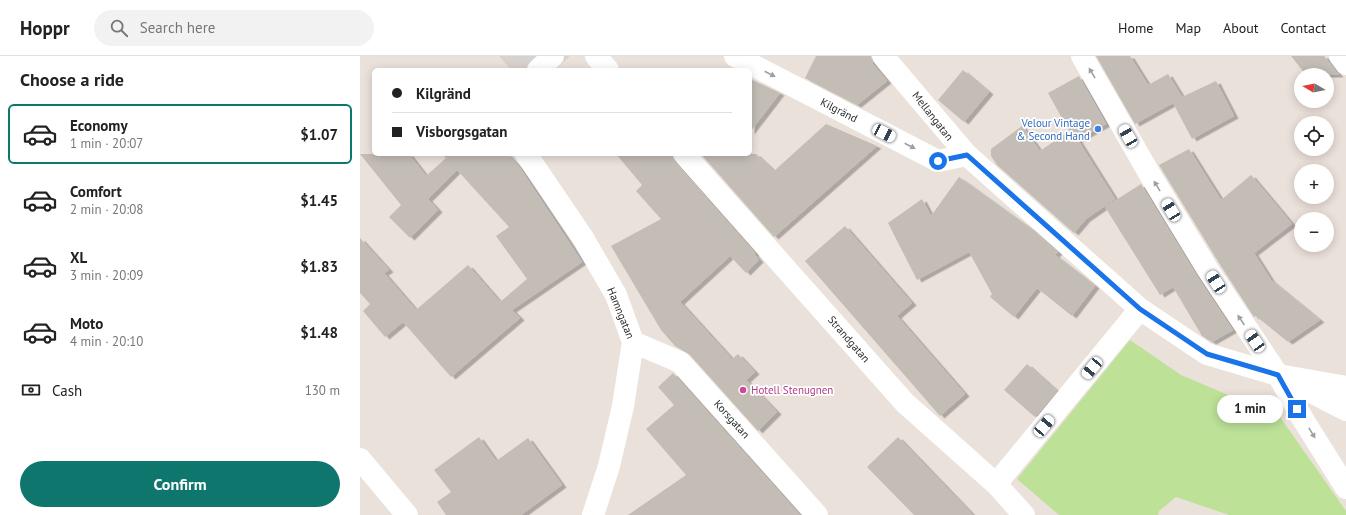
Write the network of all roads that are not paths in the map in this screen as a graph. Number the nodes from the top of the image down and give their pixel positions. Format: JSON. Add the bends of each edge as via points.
{"nodes":[{"id":1,"x":553,"y":56,"type":"edge"},
{"id":2,"x":596,"y":56,"type":"edge"},
{"id":3,"x":735,"y":56,"type":"edge"},
{"id":4,"x":883,"y":56,"type":"edge"},
{"id":5,"x":1082,"y":56,"type":"edge"},
{"id":6,"x":1340,"y":56,"type":"edge"},
{"id":7,"x":1346,"y":64,"type":"edge"},
{"id":8,"x":540,"y":68,"type":"edge"},
{"id":9,"x":606,"y":68,"type":"edge"},
{"id":10,"x":967,"y":155,"type":"junction"},
{"id":11,"x":527,"y":156,"type":"edge"},
{"id":12,"x":686,"y":156,"type":"edge"},
{"id":13,"x":1140,"y":309,"type":"junction"},
{"id":14,"x":633,"y":342,"type":"junction"},
{"id":15,"x":1278,"y":375,"type":"junction"},
{"id":16,"x":1346,"y":387,"type":"edge"},
{"id":17,"x":1346,"y":410,"type":"edge"},
{"id":18,"x":360,"y":459,"type":"edge"},
{"id":19,"x":996,"y":484,"type":"junction"},
{"id":20,"x":1346,"y":488,"type":"edge"},
{"id":21,"x":407,"y":515,"type":"edge"},
{"id":22,"x":593,"y":515,"type":"edge"},
{"id":23,"x":817,"y":515,"type":"edge"},
{"id":24,"x":1024,"y":515,"type":"edge"}],
"edges":[{"from":1,"to":8,"type":"street"},
{"from":2,"to":9,"type":"street"},
{"from":3,"to":10,"type":"street","name":"Kilgränd","one_way":true,"via":[[938,161]]},
{"from":4,"to":10,"type":"street","name":"Mellangatan"},
{"from":15,"to":5,"type":"street","one_way":true,"via":[[1208,270]]},
{"from":6,"to":7,"type":"street"},
{"from":10,"to":13,"type":"street","name":"Mellangatan"},
{"from":11,"to":14,"type":"street","name":"Hamngatan","via":[[583,238],[613,288]]},
{"from":12,"to":19,"type":"street","name":"Strandgatan","via":[[905,403]]},
{"from":13,"to":15,"type":"street","name":"Mellangatan","via":[[1207,354]]},
{"from":13,"to":19,"type":"street"},
{"from":14,"to":22,"type":"street","name":"Hamngatan","via":[[623,406],[609,466]]},
{"from":14,"to":23,"type":"street","name":"Korsgatan","via":[[680,362]]},
{"from":15,"to":16,"type":"street"},
{"from":15,"to":17,"type":"street"},
{"from":15,"to":20,"type":"street","one_way":true},
{"from":18,"to":21,"type":"street"},
{"from":19,"to":24,"type":"street","name":"Strandgatan"}]}
